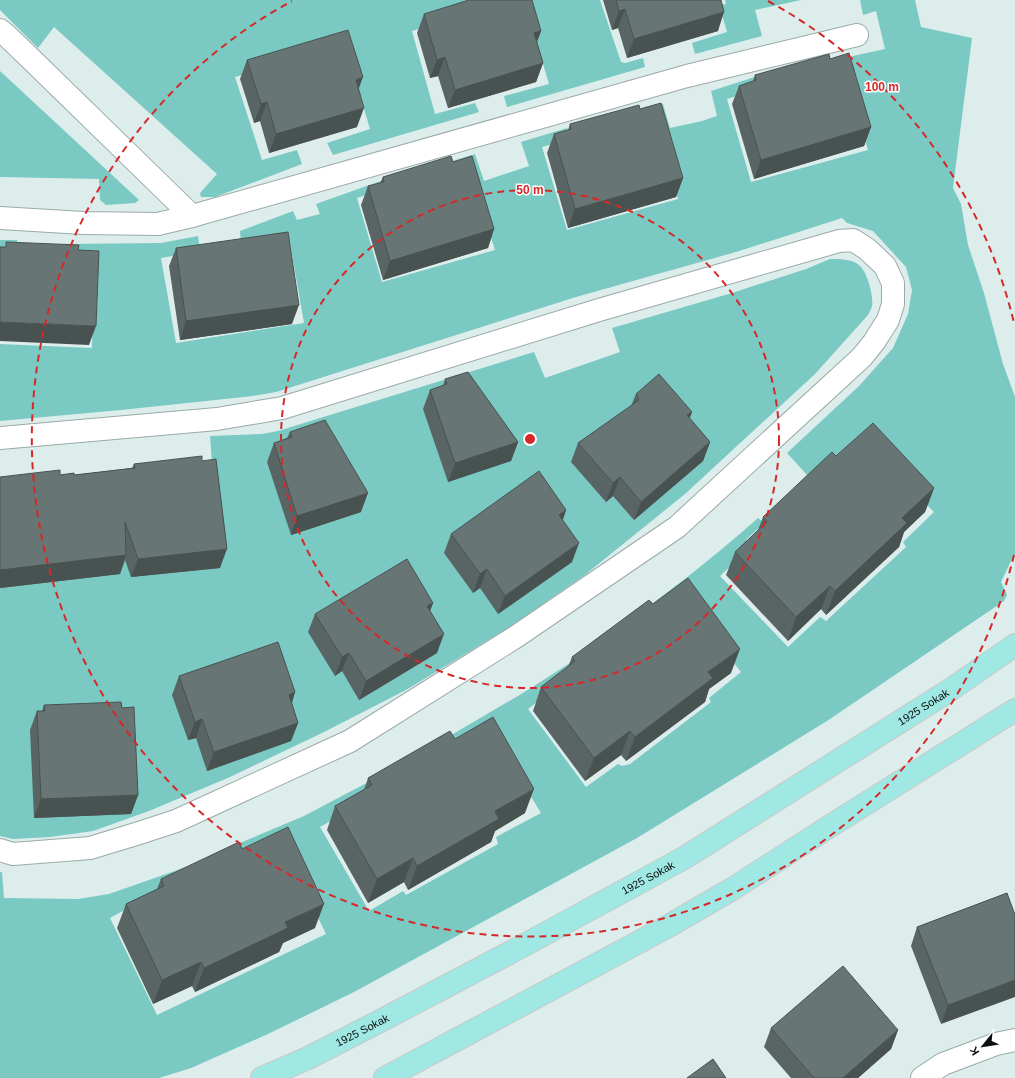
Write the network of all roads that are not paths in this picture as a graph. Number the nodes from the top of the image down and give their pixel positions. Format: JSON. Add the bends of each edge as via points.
{"nodes":[{"id":1,"x":0,"y":30,"type":"edge"},
{"id":2,"x":857,"y":35,"type":"dead end"},
{"id":3,"x":192,"y":216,"type":"junction"},
{"id":4,"x":0,"y":218,"type":"edge"},
{"id":5,"x":0,"y":438,"type":"edge"},
{"id":6,"x":1015,"y":645,"type":"edge"},
{"id":7,"x":1015,"y":710,"type":"edge"},
{"id":8,"x":0,"y":850,"type":"edge"},
{"id":9,"x":1015,"y":1040,"type":"edge"},
{"id":10,"x":262,"y":1078,"type":"edge"},
{"id":11,"x":385,"y":1078,"type":"edge"},
{"id":12,"x":922,"y":1078,"type":"edge"}],
"edges":[{"from":1,"to":3,"type":"street"},
{"from":2,"to":3,"type":"street","via":[[687,76]]},
{"from":3,"to":4,"type":"street","via":[[158,224]]},
{"from":5,"to":8,"type":"street","via":[[217,419],[282,408],[599,310],[839,241],[852,240],[867,249],[885,266],[893,283],[893,304],[888,320],[874,342],[856,362],[677,527],[517,636],[350,741],[176,822],[90,848],[12,854]]},
{"from":6,"to":10,"type":"main road","name":"1925 Sokak","via":[[947,692],[684,858],[386,1018],[308,1058]]},
{"from":7,"to":11,"type":"main road","via":[[734,888],[658,932]]},
{"from":9,"to":12,"type":"street","via":[[996,1044],[943,1064]]}]}
